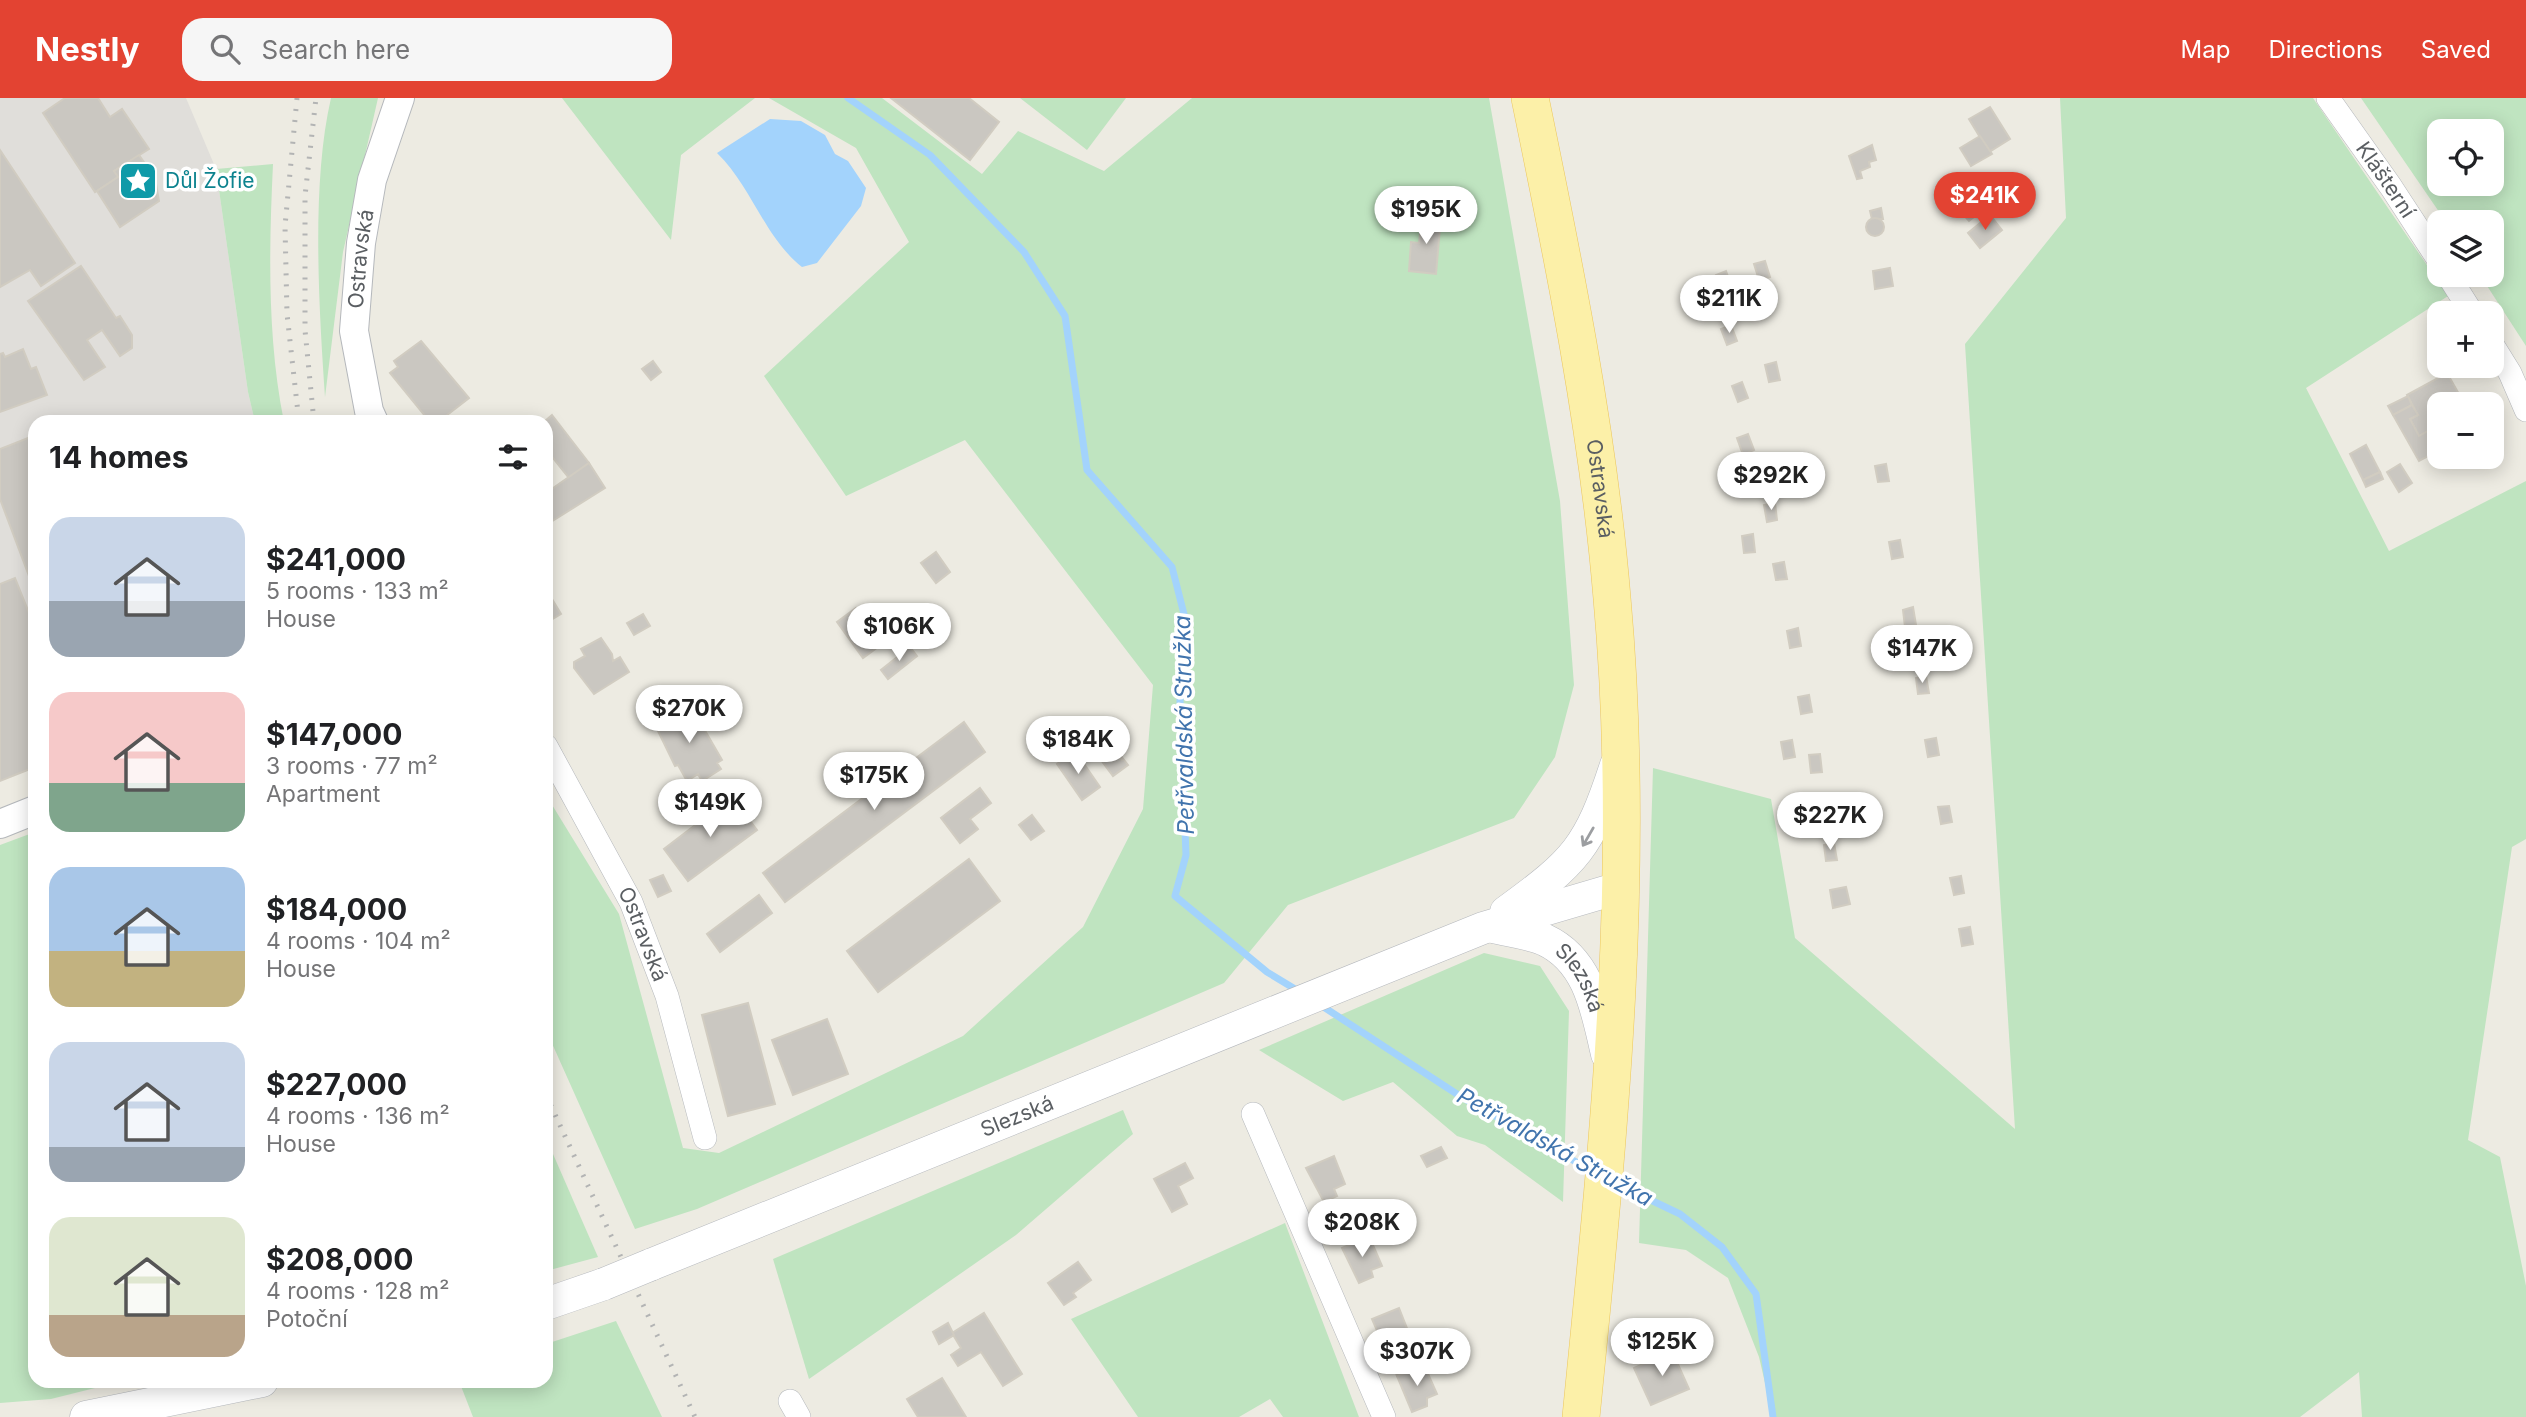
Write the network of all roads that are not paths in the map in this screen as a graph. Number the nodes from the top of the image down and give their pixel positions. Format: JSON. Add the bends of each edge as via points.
{"nodes":[{"id":1,"x":400,"y":98,"type":"edge"},
{"id":2,"x":1530,"y":98,"type":"edge"},
{"id":3,"x":2328,"y":98,"type":"edge"},
{"id":4,"x":2427,"y":242,"type":"edge"},
{"id":5,"x":2504,"y":363,"type":"edge"},
{"id":6,"x":2526,"y":410,"type":"edge"},
{"id":7,"x":371,"y":415,"type":"edge"},
{"id":8,"x":1620,"y":750,"type":"junction"},
{"id":9,"x":553,"y":759,"type":"edge"},
{"id":10,"x":28,"y":813,"type":"edge"},
{"id":11,"x":0,"y":824,"type":"edge"},
{"id":12,"x":1622,"y":887,"type":"junction"},
{"id":13,"x":1488,"y":926,"type":"junction"},
{"id":14,"x":1613,"y":1083,"type":"junction"},
{"id":15,"x":1253,"y":1114,"type":"dead end"},
{"id":16,"x":705,"y":1138,"type":"dead end"},
{"id":17,"x":553,"y":1302,"type":"edge"},
{"id":18,"x":228,"y":1388,"type":"edge"},
{"id":19,"x":86,"y":1417,"type":"edge"},
{"id":20,"x":1384,"y":1417,"type":"edge"},
{"id":21,"x":1581,"y":1417,"type":"edge"}],
"edges":[{"from":1,"to":7,"type":"street","name":"Ostravská","via":[[372,180],[360,256],[354,331]]},
{"from":2,"to":8,"type":"main road","name":"Ostravská","via":[[1586,397],[1612,598]]},
{"from":3,"to":4,"type":"street","name":"Klášterní"},
{"from":5,"to":6,"type":"street"},
{"from":8,"to":12,"type":"main road","name":"Ostravská"},
{"from":8,"to":13,"type":"main road","one_way":true,"via":[[1598,820],[1581,849],[1556,875]]},
{"from":9,"to":16,"type":"street","name":"Ostravská","via":[[631,902],[667,996]]},
{"from":10,"to":11,"type":"street"},
{"from":12,"to":13,"type":"main road","name":"Slezská"},
{"from":12,"to":14,"type":"main road","name":"Ostravská"},
{"from":13,"to":14,"type":"main road","name":"Slezská","via":[[1545,940],[1562,950],[1581,971],[1592,993]]},
{"from":13,"to":17,"type":"main road","name":"Slezská","bridge":true},
{"from":14,"to":21,"type":"main road"},
{"from":15,"to":20,"type":"street"},
{"from":18,"to":19,"type":"main road"}]}
